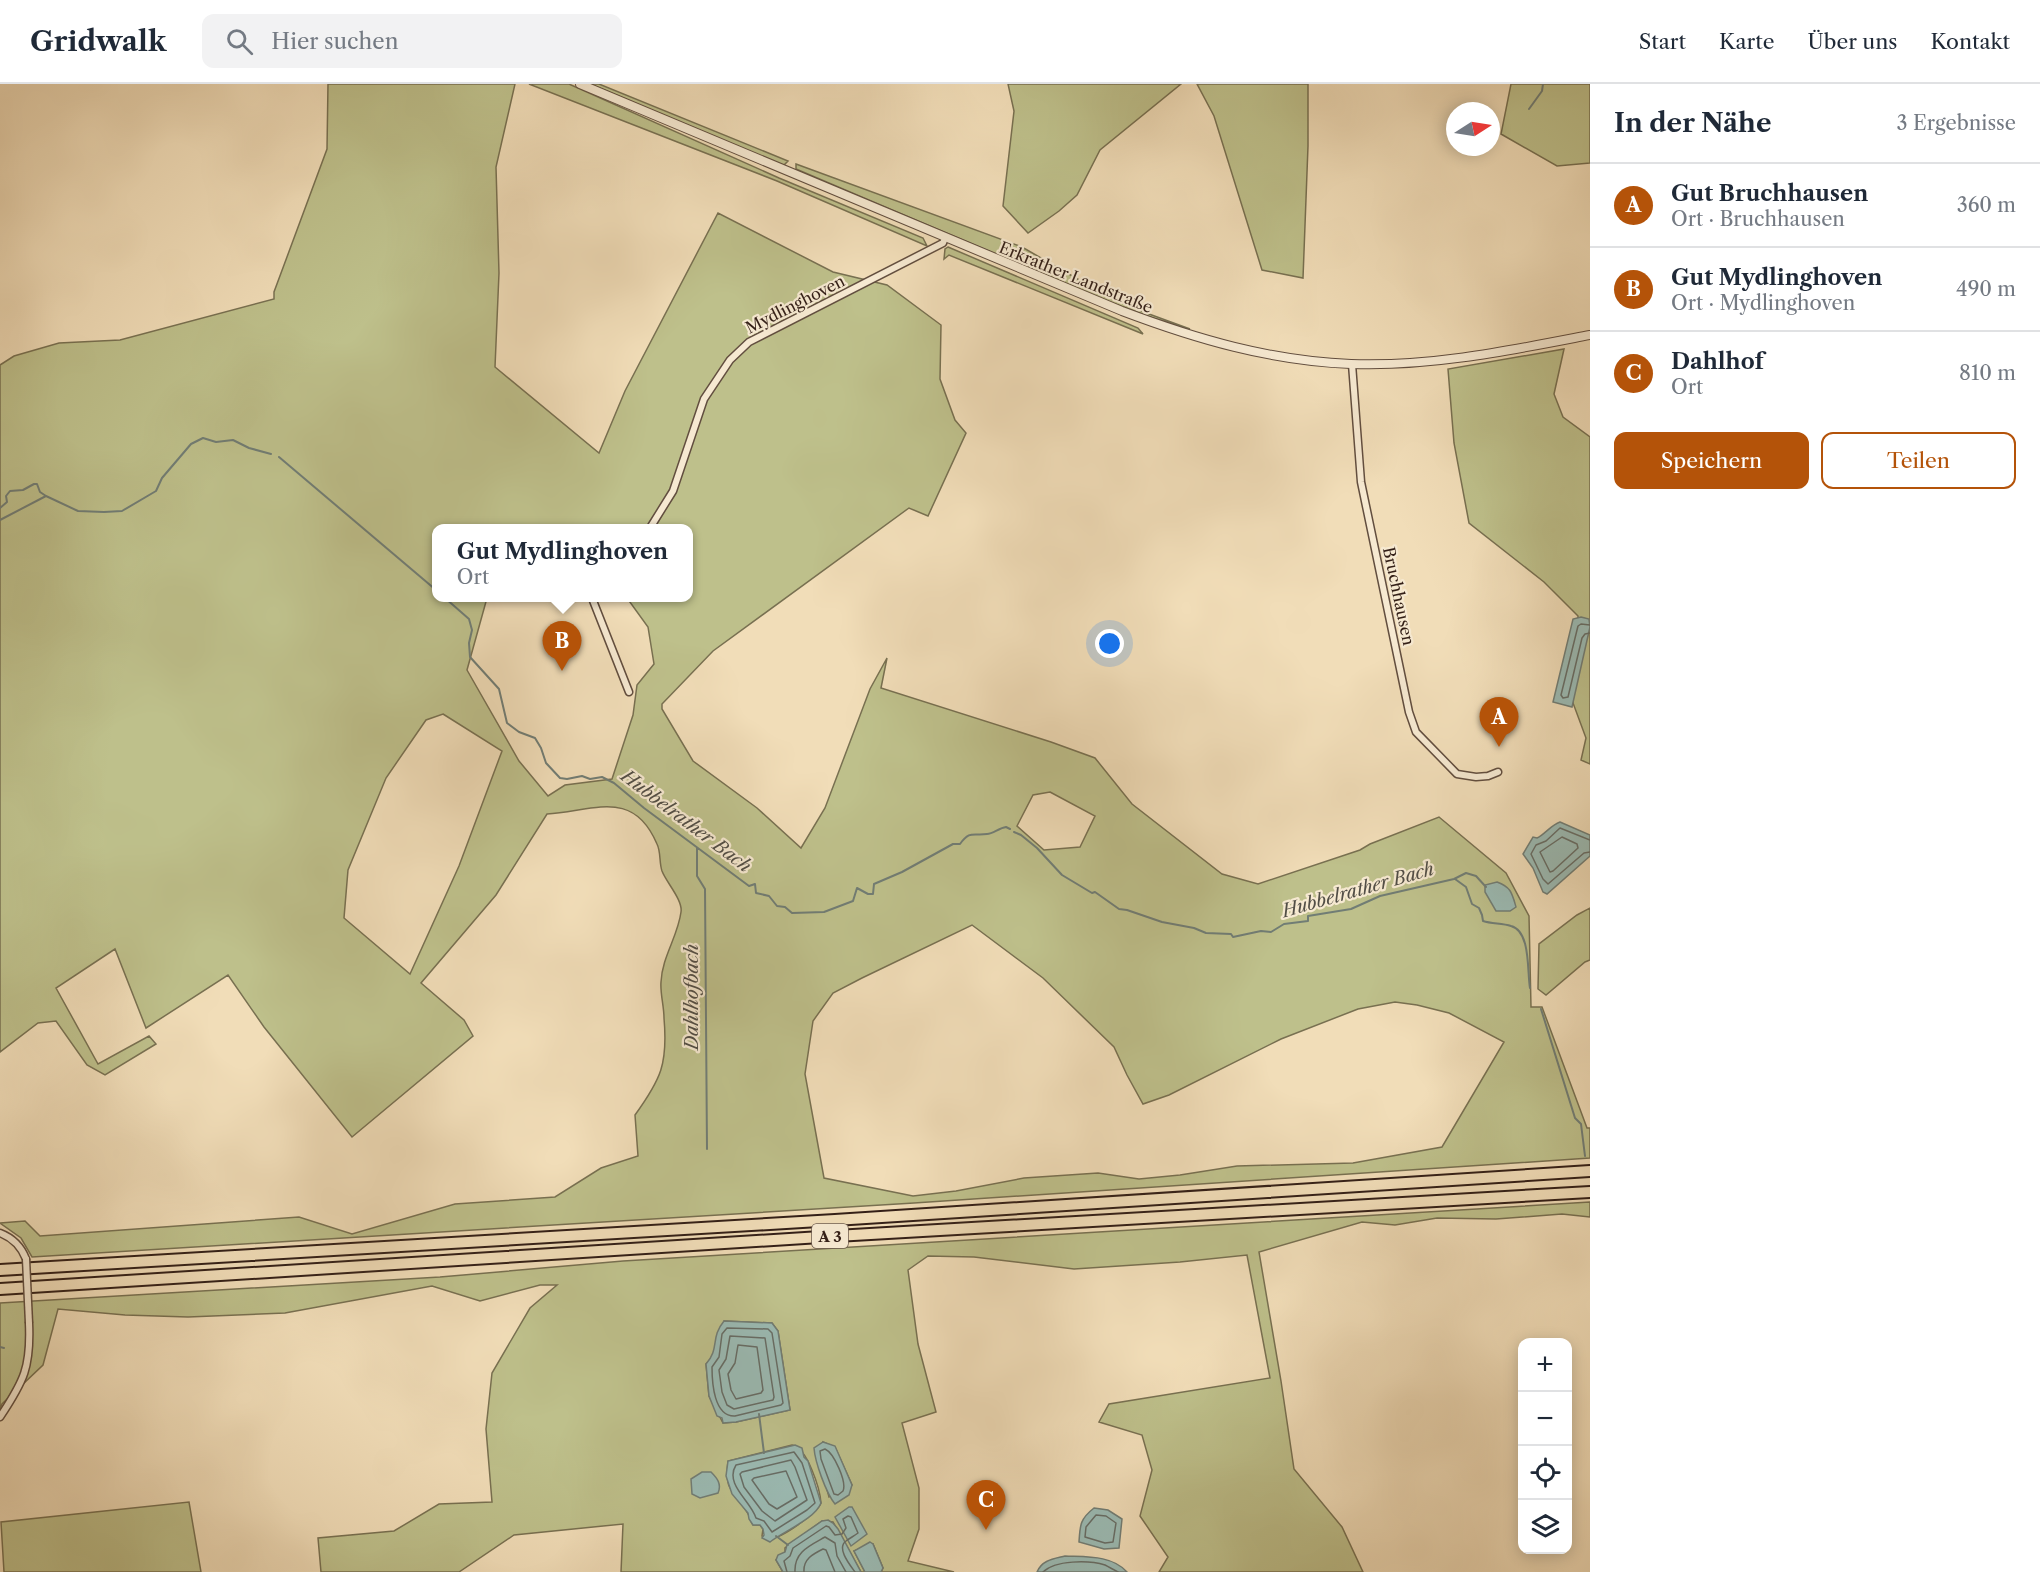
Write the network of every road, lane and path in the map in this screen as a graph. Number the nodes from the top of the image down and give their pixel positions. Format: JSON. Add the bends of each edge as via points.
{"nodes":[{"id":1,"x":580,"y":84,"type":"edge"},
{"id":2,"x":945,"y":238,"type":"junction"},
{"id":3,"x":1590,"y":336,"type":"edge"},
{"id":4,"x":1352,"y":364,"type":"junction"},
{"id":5,"x":652,"y":524,"type":"edge"},
{"id":6,"x":594,"y":602,"type":"edge"},
{"id":7,"x":629,"y":692,"type":"dead end"},
{"id":8,"x":1498,"y":772,"type":"dead end"},
{"id":9,"x":1590,"y":1171,"type":"edge"},
{"id":10,"x":1590,"y":1192,"type":"edge"},
{"id":11,"x":0,"y":1233,"type":"edge"},
{"id":12,"x":0,"y":1270,"type":"edge"},
{"id":13,"x":0,"y":1289,"type":"edge"},
{"id":14,"x":0,"y":1417,"type":"edge"}],
"edges":[{"from":1,"to":2,"type":"street","name":"Erkrather Landstraße"},
{"from":2,"to":4,"type":"street","name":"Erkrather Landstraße","via":[[1122,311],[1202,339],[1274,356]]},
{"from":2,"to":5,"type":"street","name":"Mydlinghoven","via":[[943,243],[749,342],[730,360],[704,399],[673,491]]},
{"from":3,"to":4,"type":"street","name":"Erkrather Landstraße","via":[[1478,355]]},
{"from":4,"to":8,"type":"street","name":"Bruchhausen","via":[[1361,482],[1416,732],[1456,774],[1476,777]]},
{"from":6,"to":7,"type":"street"},
{"from":9,"to":12,"type":"highway","number":"A 3"},
{"from":10,"to":13,"type":"highway","number":"A 3"},
{"from":11,"to":14,"type":"street","bridge":true,"via":[[20,1246],[26,1259],[29,1323],[28,1364],[23,1381]]}]}
